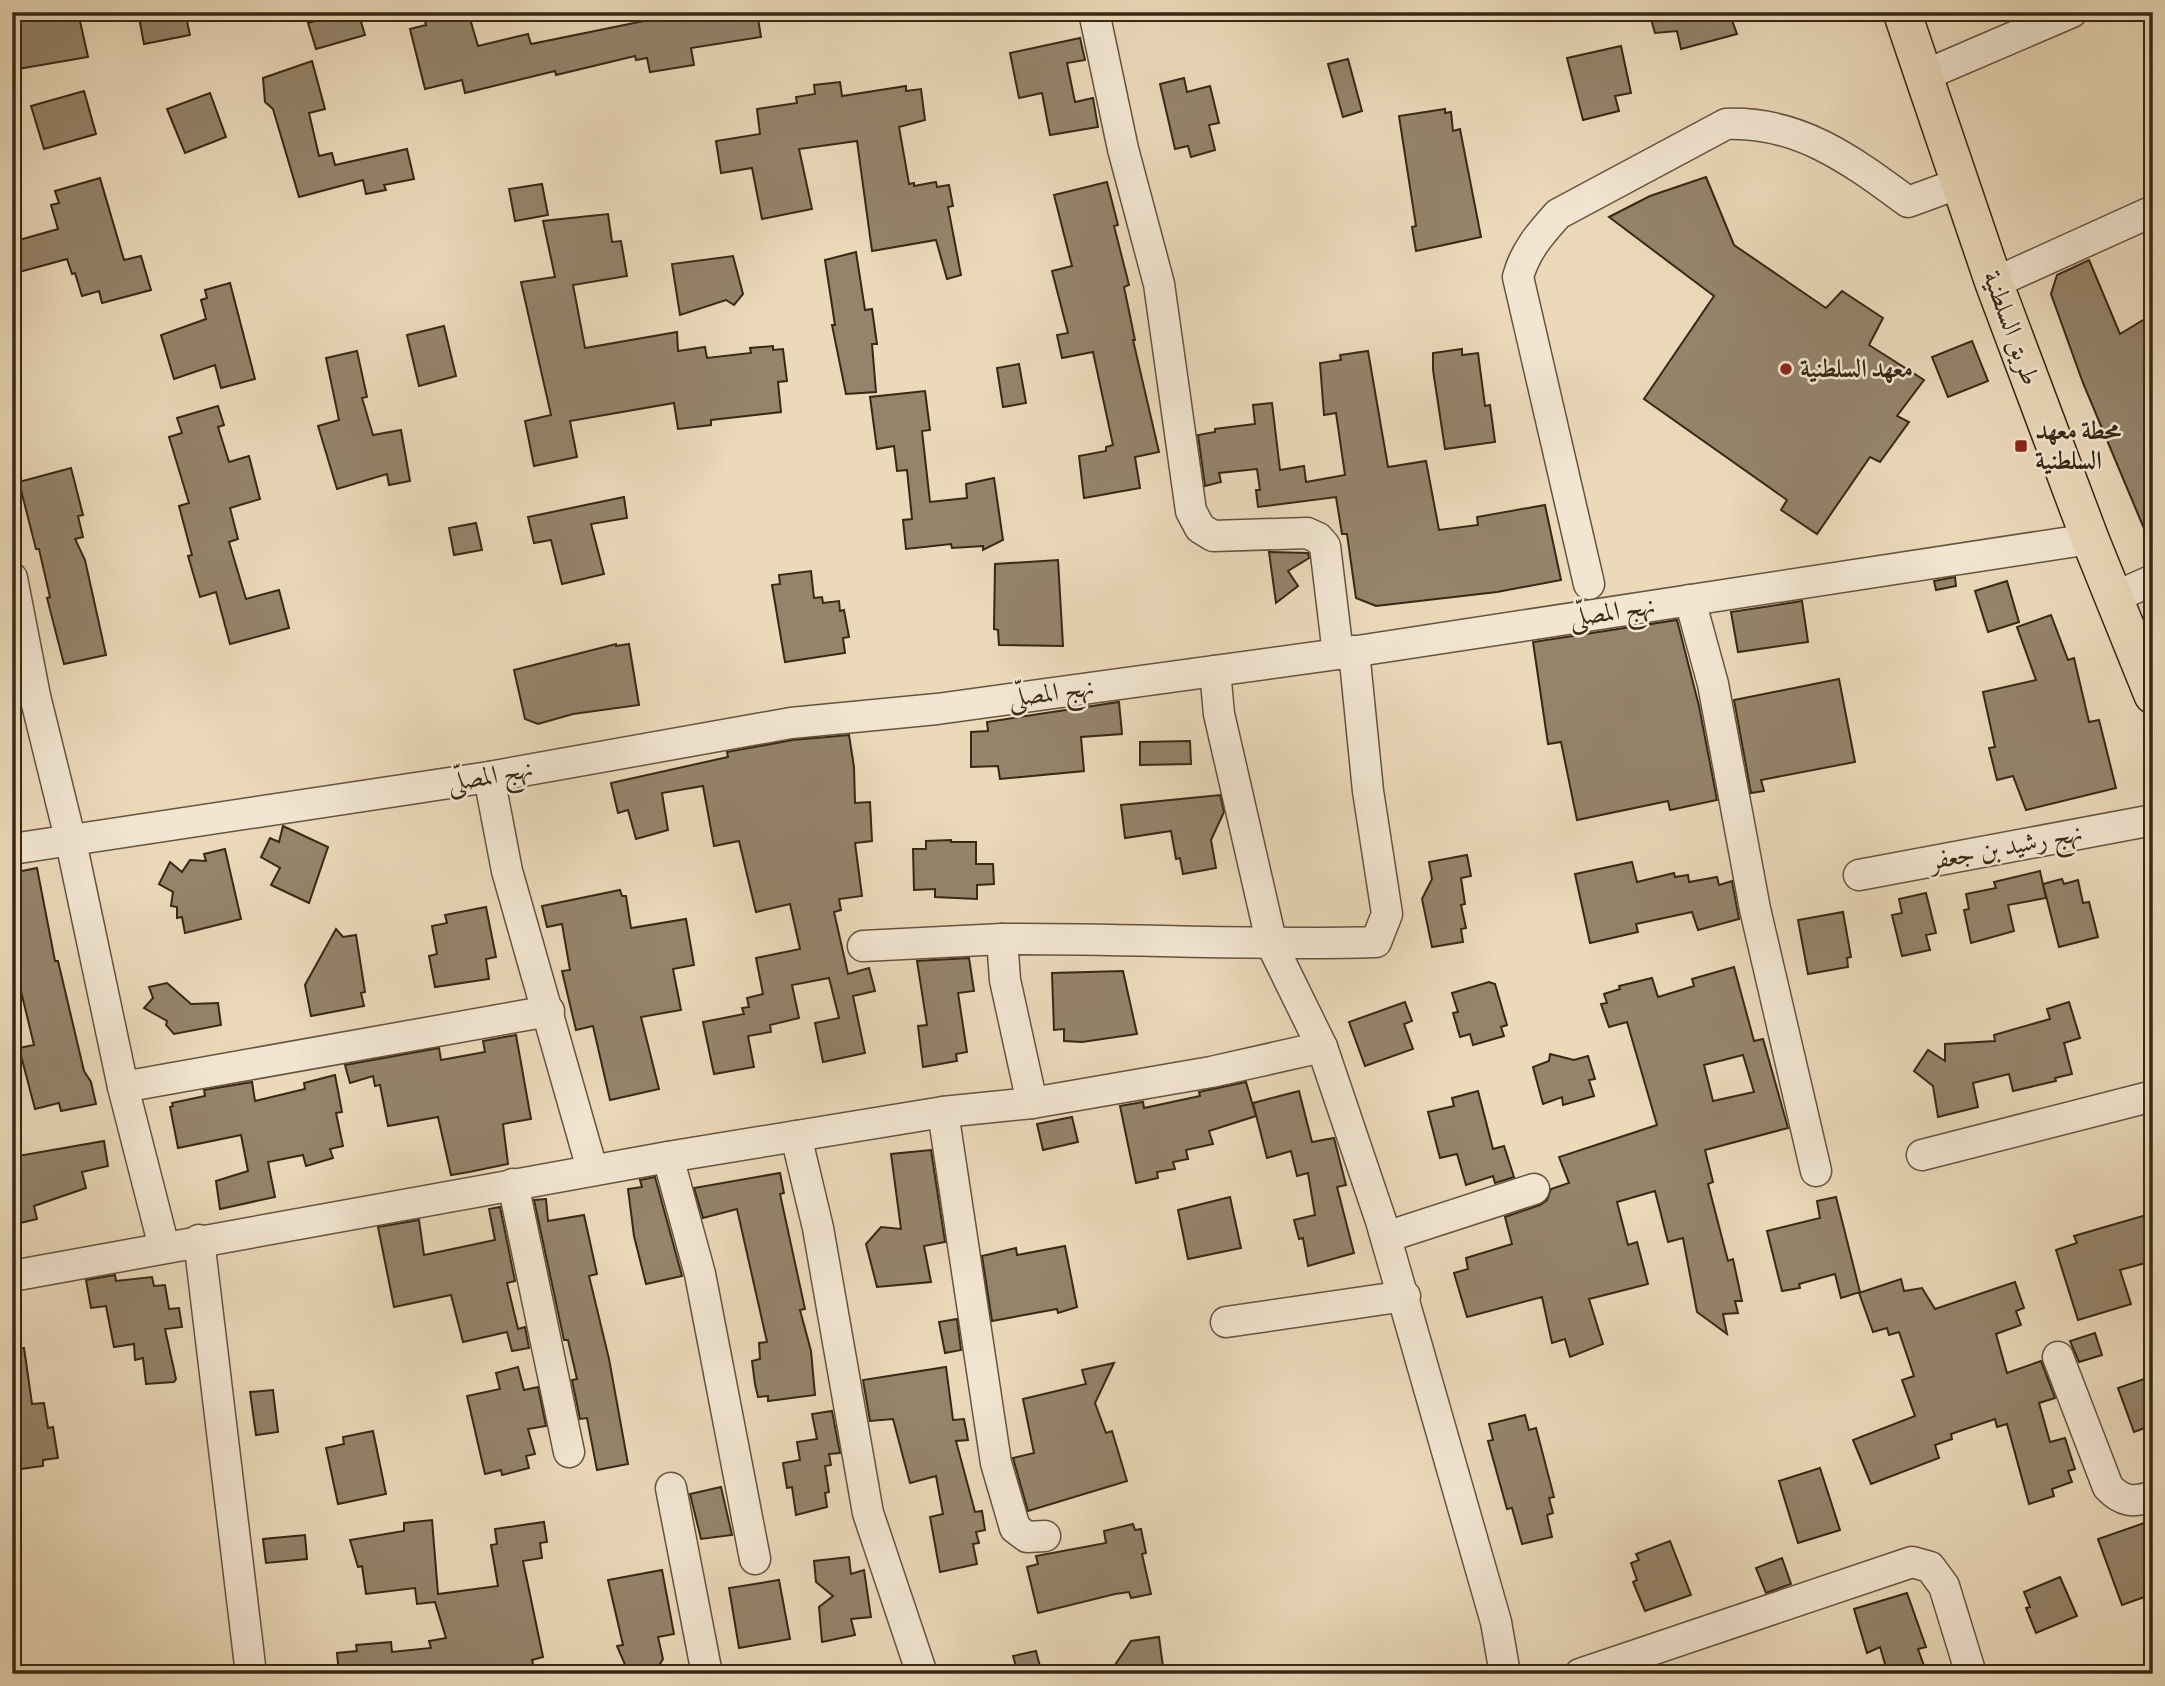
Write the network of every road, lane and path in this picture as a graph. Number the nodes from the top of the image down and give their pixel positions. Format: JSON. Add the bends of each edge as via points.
{"nodes":[{"id":1,"x":1094,"y":12,"type":"edge"},
{"id":2,"x":1902,"y":12,"type":"edge"},
{"id":3,"x":2073,"y":12,"type":"edge"},
{"id":4,"x":1923,"y":76,"type":"junction"},
{"id":5,"x":1960,"y":183,"type":"junction"},
{"id":6,"x":2153,"y":211,"type":"edge"},
{"id":7,"x":1994,"y":283,"type":"junction"},
{"id":8,"x":2090,"y":540,"type":"junction"},
{"id":9,"x":12,"y":578,"type":"edge"},
{"id":10,"x":2153,"y":580,"type":"edge"},
{"id":11,"x":1589,"y":583,"type":"dead end"},
{"id":12,"x":2115,"y":597,"type":"junction"},
{"id":13,"x":1690,"y":600,"type":"junction"},
{"id":14,"x":17,"y":622,"type":"edge"},
{"id":15,"x":1346,"y":653,"type":"junction"},
{"id":16,"x":1215,"y":671,"type":"junction"},
{"id":17,"x":2153,"y":695,"type":"edge"},
{"id":18,"x":489,"y":777,"type":"junction"},
{"id":19,"x":2153,"y":820,"type":"edge"},
{"id":20,"x":71,"y":842,"type":"junction"},
{"id":21,"x":12,"y":849,"type":"edge"},
{"id":22,"x":1859,"y":875,"type":"dead end"},
{"id":23,"x":1002,"y":939,"type":"junction"},
{"id":24,"x":1272,"y":945,"type":"junction"},
{"id":25,"x":863,"y":946,"type":"dead end"},
{"id":26,"x":549,"y":1011,"type":"junction"},
{"id":27,"x":1322,"y":1047,"type":"junction"},
{"id":28,"x":123,"y":1087,"type":"junction"},
{"id":29,"x":2153,"y":1096,"type":"edge"},
{"id":30,"x":1032,"y":1103,"type":"junction"},
{"id":31,"x":943,"y":1112,"type":"junction"},
{"id":32,"x":796,"y":1136,"type":"junction"},
{"id":33,"x":1922,"y":1155,"type":"dead end"},
{"id":34,"x":668,"y":1157,"type":"junction"},
{"id":35,"x":592,"y":1170,"type":"junction"},
{"id":36,"x":1816,"y":1171,"type":"dead end"},
{"id":37,"x":513,"y":1184,"type":"junction"},
{"id":38,"x":1534,"y":1189,"type":"dead end"},
{"id":39,"x":1386,"y":1237,"type":"junction"},
{"id":40,"x":199,"y":1240,"type":"junction"},
{"id":41,"x":164,"y":1247,"type":"junction"},
{"id":42,"x":12,"y":1276,"type":"edge"},
{"id":43,"x":1405,"y":1296,"type":"junction"},
{"id":44,"x":1226,"y":1322,"type":"dead end"},
{"id":45,"x":2058,"y":1357,"type":"dead end"},
{"id":46,"x":569,"y":1452,"type":"dead end"},
{"id":47,"x":671,"y":1488,"type":"dead end"},
{"id":48,"x":2153,"y":1496,"type":"edge"},
{"id":49,"x":1045,"y":1536,"type":"dead end"},
{"id":50,"x":755,"y":1559,"type":"dead end"},
{"id":51,"x":251,"y":1674,"type":"edge"},
{"id":52,"x":707,"y":1674,"type":"edge"},
{"id":53,"x":922,"y":1674,"type":"edge"},
{"id":54,"x":1505,"y":1674,"type":"edge"},
{"id":55,"x":1580,"y":1674,"type":"edge"},
{"id":56,"x":1971,"y":1674,"type":"edge"}],
"edges":[{"from":1,"to":15,"type":"street","via":[[1123,149],[1159,284],[1191,512],[1200,528],[1213,536],[1307,533],[1318,538],[1325,546]]},
{"from":2,"to":4,"type":"main road","name":"طريق السلطنية"},
{"from":3,"to":4,"type":"street"},
{"from":4,"to":5,"type":"main road","name":"طريق السلطنية"},
{"from":5,"to":7,"type":"main road","name":"طريق السلطنية"},
{"from":5,"to":11,"type":"street","via":[[1908,202],[1811,139],[1783,128],[1726,124],[1558,214],[1540,233],[1524,256],[1518,277]]},
{"from":6,"to":7,"type":"street"},
{"from":7,"to":8,"type":"main road","name":"طريق السلطنية"},
{"from":8,"to":12,"type":"main road","name":"طريق السلطنية"},
{"from":8,"to":13,"type":"street","name":"نهج المصلّى"},
{"from":9,"to":14,"type":"street"},
{"from":10,"to":12,"type":"street"},
{"from":12,"to":17,"type":"main road","name":"طريق السلطنية"},
{"from":13,"to":15,"type":"street","name":"نهج المصلّى"},
{"from":13,"to":36,"type":"street","via":[[1713,684],[1755,909]]},
{"from":14,"to":20,"type":"street"},
{"from":15,"to":16,"type":"street","name":"نهج المصلّى"},
{"from":15,"to":24,"type":"street","via":[[1387,914],[1376,942]]},
{"from":16,"to":18,"type":"street","name":"نهج المصلّى","via":[[937,709],[791,723]]},
{"from":16,"to":24,"type":"street","via":[[1219,714]]},
{"from":18,"to":20,"type":"street","name":"نهج المصلّى"},
{"from":18,"to":26,"type":"street","via":[[508,871]]},
{"from":19,"to":22,"type":"street","name":"نهج رشيد بن جعفر"},
{"from":20,"to":21,"type":"street","name":"نهج المصلّى"},
{"from":20,"to":28,"type":"street"},
{"from":23,"to":24,"type":"street","via":[[1211,940]]},
{"from":23,"to":25,"type":"street"},
{"from":23,"to":30,"type":"street","via":[[1005,980]]},
{"from":24,"to":27,"type":"street"},
{"from":26,"to":28,"type":"street"},
{"from":26,"to":35,"type":"street"},
{"from":27,"to":30,"type":"street","via":[[1211,1072]]},
{"from":27,"to":39,"type":"street"},
{"from":28,"to":41,"type":"street"},
{"from":29,"to":33,"type":"street"},
{"from":30,"to":31,"type":"street"},
{"from":31,"to":32,"type":"street"},
{"from":31,"to":49,"type":"street","via":[[996,1463],[1015,1528],[1027,1537]]},
{"from":32,"to":34,"type":"street"},
{"from":32,"to":53,"type":"street","via":[[818,1228],[868,1513]]},
{"from":34,"to":35,"type":"street"},
{"from":34,"to":50,"type":"street","via":[[700,1274]]},
{"from":35,"to":37,"type":"street"},
{"from":37,"to":40,"type":"street"},
{"from":37,"to":46,"type":"street"},
{"from":38,"to":39,"type":"street"},
{"from":39,"to":43,"type":"street"},
{"from":40,"to":41,"type":"street"},
{"from":40,"to":51,"type":"street"},
{"from":41,"to":42,"type":"street"},
{"from":43,"to":44,"type":"street"},
{"from":43,"to":54,"type":"street","via":[[1496,1622]]},
{"from":45,"to":48,"type":"street","via":[[2108,1487],[2124,1500],[2137,1502]]},
{"from":47,"to":52,"type":"street"},
{"from":55,"to":56,"type":"street","via":[[1912,1562],[1930,1567],[1944,1586]]}]}
